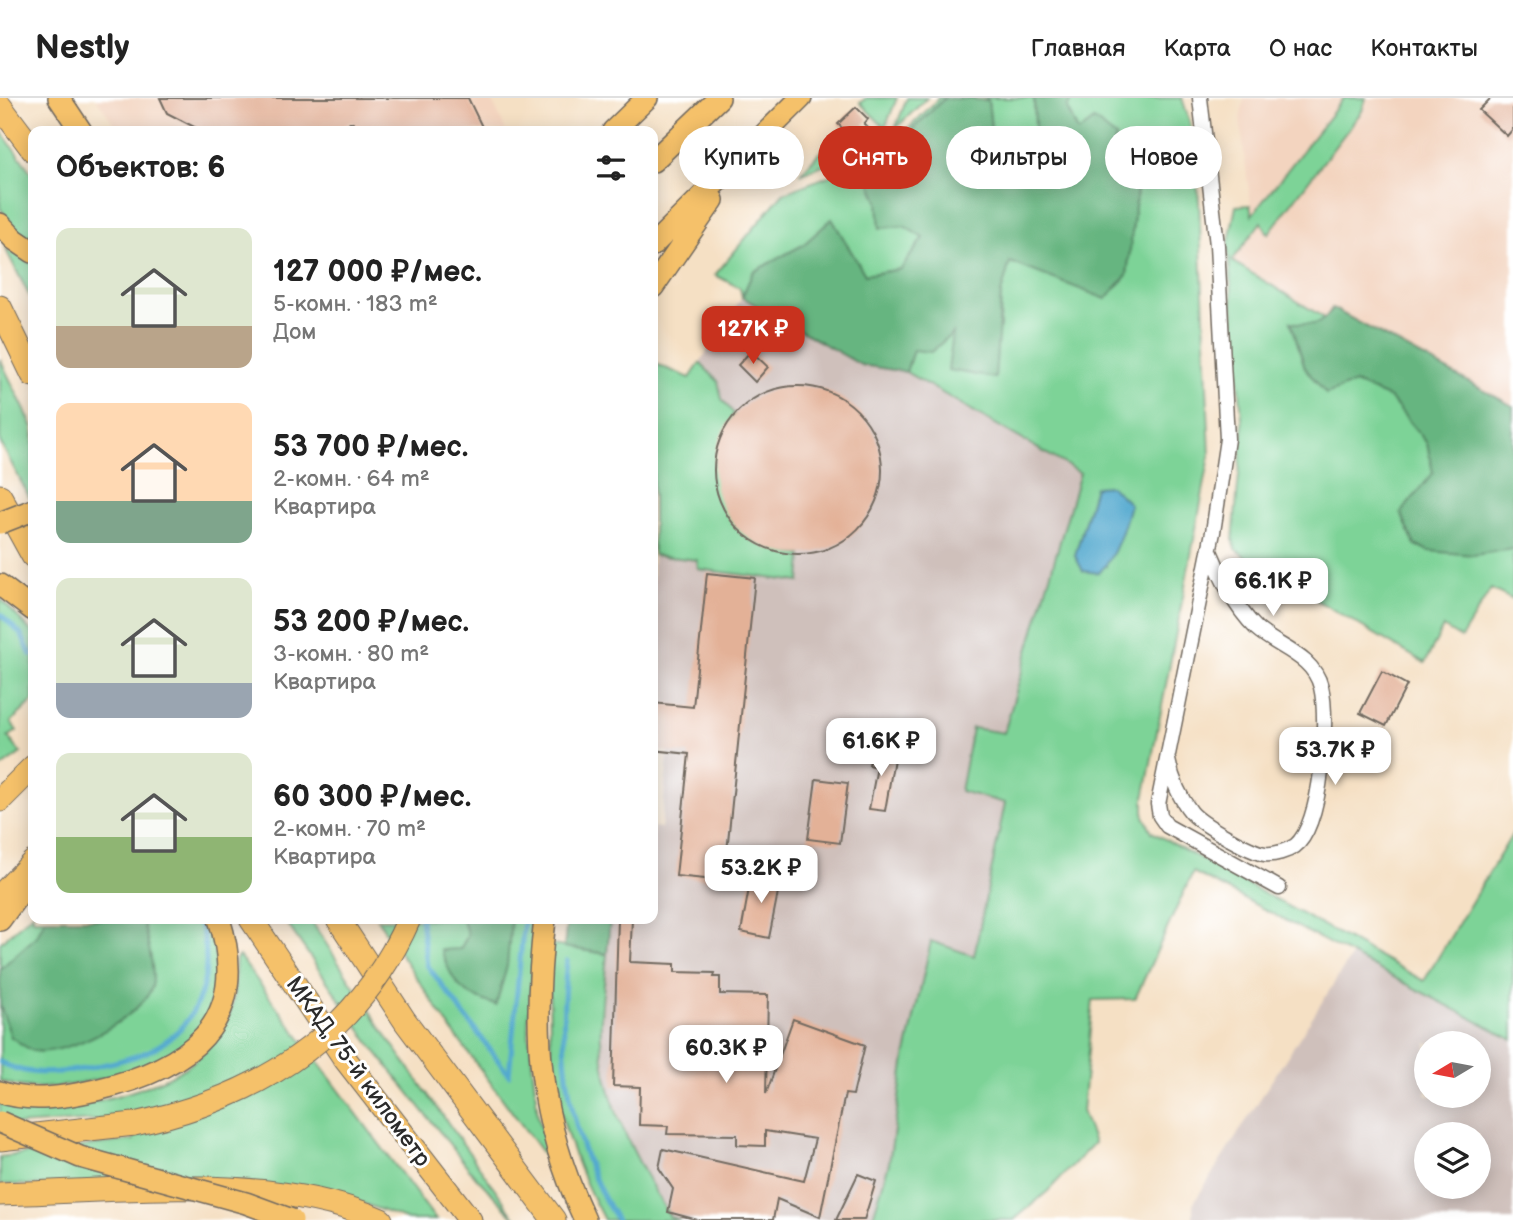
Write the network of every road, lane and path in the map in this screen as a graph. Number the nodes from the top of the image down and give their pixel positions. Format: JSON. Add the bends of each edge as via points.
{"nodes":[{"id":1,"x":59,"y":98,"type":"edge"},
{"id":2,"x":647,"y":98,"type":"edge"},
{"id":3,"x":719,"y":98,"type":"edge"},
{"id":4,"x":800,"y":98,"type":"edge"},
{"id":5,"x":1200,"y":98,"type":"edge"},
{"id":6,"x":0,"y":106,"type":"edge"},
{"id":7,"x":78,"y":126,"type":"edge"},
{"id":8,"x":618,"y":126,"type":"edge"},
{"id":9,"x":772,"y":126,"type":"edge"},
{"id":10,"x":28,"y":143,"type":"edge"},
{"id":11,"x":658,"y":156,"type":"edge"},
{"id":12,"x":709,"y":189,"type":"edge"},
{"id":13,"x":721,"y":189,"type":"edge"},
{"id":14,"x":0,"y":224,"type":"edge"},
{"id":15,"x":658,"y":240,"type":"edge"},
{"id":16,"x":28,"y":249,"type":"edge"},
{"id":17,"x":658,"y":280,"type":"edge"},
{"id":18,"x":0,"y":307,"type":"edge"},
{"id":19,"x":28,"y":365,"type":"edge"},
{"id":20,"x":0,"y":496,"type":"edge"},
{"id":21,"x":28,"y":512,"type":"edge"},
{"id":22,"x":0,"y":523,"type":"edge"},
{"id":23,"x":28,"y":547,"type":"edge"},
{"id":24,"x":1210,"y":551,"type":"junction"},
{"id":25,"x":0,"y":585,"type":"edge"},
{"id":26,"x":28,"y":606,"type":"edge"},
{"id":27,"x":1167,"y":755,"type":"junction"},
{"id":28,"x":28,"y":769,"type":"edge"},
{"id":29,"x":28,"y":772,"type":"edge"},
{"id":30,"x":0,"y":783,"type":"edge"},
{"id":31,"x":0,"y":800,"type":"edge"},
{"id":32,"x":28,"y":867,"type":"edge"},
{"id":33,"x":28,"y":882,"type":"edge"},
{"id":34,"x":1279,"y":888,"type":"dead end"},
{"id":35,"x":0,"y":896,"type":"edge"},
{"id":36,"x":0,"y":920,"type":"edge"},
{"id":37,"x":220,"y":924,"type":"edge"},
{"id":38,"x":254,"y":924,"type":"edge"},
{"id":39,"x":341,"y":924,"type":"edge"},
{"id":40,"x":407,"y":924,"type":"edge"},
{"id":41,"x":545,"y":924,"type":"edge"},
{"id":42,"x":0,"y":1092,"type":"edge"},
{"id":43,"x":0,"y":1122,"type":"edge"},
{"id":44,"x":0,"y":1139,"type":"edge"},
{"id":45,"x":0,"y":1194,"type":"edge"},
{"id":46,"x":292,"y":1220,"type":"edge"},
{"id":47,"x":381,"y":1220,"type":"edge"},
{"id":48,"x":470,"y":1220,"type":"edge"},
{"id":49,"x":554,"y":1220,"type":"edge"},
{"id":50,"x":584,"y":1220,"type":"edge"}],
"edges":[{"from":1,"to":7,"type":"main road"},
{"from":2,"to":8,"type":"main road"},
{"from":3,"to":11,"type":"main road"},
{"from":4,"to":9,"type":"main road"},
{"from":5,"to":24,"type":"street","via":[[1217,245],[1227,439]]},
{"from":6,"to":10,"type":"highway"},
{"from":12,"to":15,"type":"main road"},
{"from":13,"to":17,"type":"main road"},
{"from":14,"to":16,"type":"main road"},
{"from":18,"to":19,"type":"highway"},
{"from":20,"to":23,"type":"highway"},
{"from":21,"to":22,"type":"main road","bridge":true},
{"from":24,"to":27,"type":"street"},
{"from":24,"to":27,"type":"street","via":[[1239,609],[1258,629],[1311,666],[1321,687],[1323,724],[1315,812],[1306,834],[1281,853],[1264,854],[1242,844],[1194,816],[1172,779]]},
{"from":25,"to":26,"type":"main road"},
{"from":27,"to":34,"type":"street","via":[[1158,804],[1167,826]]},
{"from":28,"to":30,"type":"main road"},
{"from":29,"to":31,"type":"highway"},
{"from":32,"to":35,"type":"highway"},
{"from":33,"to":36,"type":"main road"},
{"from":37,"to":42,"type":"main road","via":[[226,961],[223,998],[209,1032],[195,1048],[160,1072],[108,1088],[39,1098]]},
{"from":38,"to":48,"type":"highway","name":"МКАД, 75-й километр","via":[[345,1059]]},
{"from":39,"to":49,"type":"highway","via":[[405,1021]]},
{"from":40,"to":44,"type":"highway","bridge":true,"via":[[364,995],[291,1063],[265,1079],[212,1103],[134,1124]]},
{"from":41,"to":50,"type":"main road","via":[[537,1034],[543,1090],[555,1147]]},
{"from":43,"to":46,"type":"main road","bridge":true,"via":[[80,1157]]},
{"from":45,"to":47,"type":"highway","via":[[187,1189],[267,1192],[317,1200]]}]}
